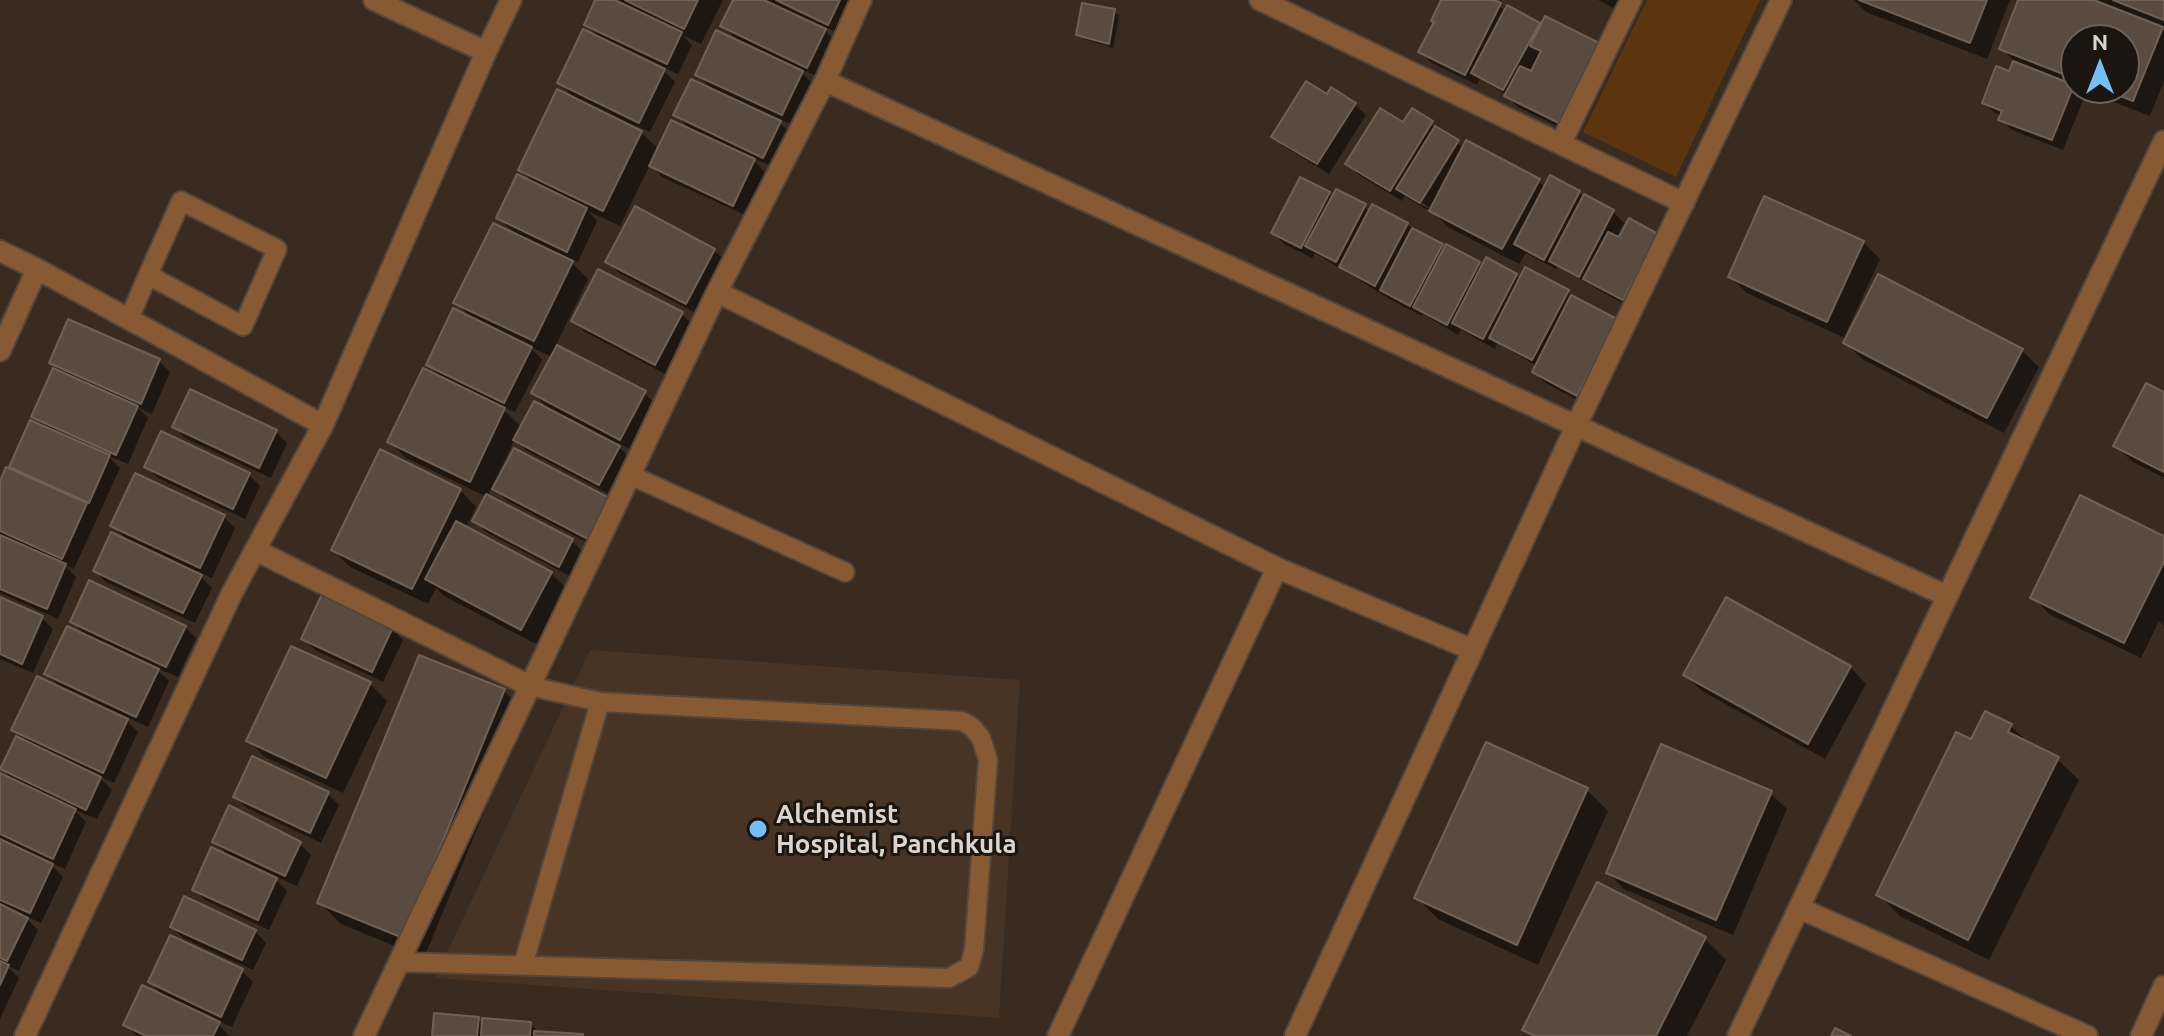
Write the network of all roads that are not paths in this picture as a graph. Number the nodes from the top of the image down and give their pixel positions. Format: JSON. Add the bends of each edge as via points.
{"nodes":[{"id":1,"x":374,"y":0,"type":"edge"},
{"id":2,"x":511,"y":0,"type":"edge"},
{"id":3,"x":861,"y":0,"type":"edge"},
{"id":4,"x":1260,"y":0,"type":"edge"},
{"id":5,"x":1631,"y":0,"type":"edge"},
{"id":6,"x":1781,"y":0,"type":"edge"},
{"id":7,"x":486,"y":52,"type":"junction"},
{"id":8,"x":825,"y":81,"type":"junction"},
{"id":9,"x":2164,"y":141,"type":"edge"},
{"id":10,"x":1561,"y":143,"type":"junction"},
{"id":11,"x":1684,"y":203,"type":"junction"},
{"id":12,"x":0,"y":251,"type":"edge"},
{"id":13,"x":37,"y":269,"type":"junction"},
{"id":14,"x":148,"y":275,"type":"junction"},
{"id":15,"x":717,"y":292,"type":"junction"},
{"id":16,"x":129,"y":319,"type":"junction"},
{"id":17,"x":0,"y":351,"type":"edge"},
{"id":18,"x":323,"y":425,"type":"junction"},
{"id":19,"x":1576,"y":426,"type":"junction"},
{"id":20,"x":630,"y":475,"type":"junction"},
{"id":21,"x":255,"y":550,"type":"junction"},
{"id":22,"x":1277,"y":568,"type":"junction"},
{"id":23,"x":845,"y":572,"type":"dead end"},
{"id":24,"x":1947,"y":596,"type":"junction"},
{"id":25,"x":1473,"y":650,"type":"junction"},
{"id":26,"x":530,"y":686,"type":"junction"},
{"id":27,"x":600,"y":702,"type":"junction"},
{"id":28,"x":1799,"y":908,"type":"junction"},
{"id":29,"x":399,"y":962,"type":"junction"},
{"id":30,"x":523,"y":965,"type":"junction"},
{"id":31,"x":2164,"y":986,"type":"edge"},
{"id":32,"x":25,"y":1036,"type":"edge"},
{"id":33,"x":364,"y":1036,"type":"edge"},
{"id":34,"x":1058,"y":1036,"type":"edge"},
{"id":35,"x":1295,"y":1036,"type":"edge"},
{"id":36,"x":1738,"y":1036,"type":"edge"},
{"id":37,"x":2087,"y":1036,"type":"edge"},
{"id":38,"x":2141,"y":1036,"type":"edge"}],
"edges":[{"from":1,"to":7,"type":"street"},
{"from":2,"to":7,"type":"street"},
{"from":3,"to":8,"type":"street"},
{"from":4,"to":10,"type":"street"},
{"from":5,"to":10,"type":"street"},
{"from":6,"to":11,"type":"street"},
{"from":7,"to":18,"type":"street"},
{"from":8,"to":15,"type":"street"},
{"from":8,"to":19,"type":"street"},
{"from":9,"to":24,"type":"street"},
{"from":10,"to":11,"type":"street"},
{"from":11,"to":19,"type":"street"},
{"from":12,"to":13,"type":"street"},
{"from":13,"to":16,"type":"street"},
{"from":13,"to":17,"type":"street"},
{"from":14,"to":14,"type":"lane","via":[[181,201],[277,249],[243,326]]},
{"from":14,"to":16,"type":"lane"},
{"from":15,"to":20,"type":"street"},
{"from":15,"to":22,"type":"street"},
{"from":16,"to":18,"type":"street"},
{"from":18,"to":21,"type":"street"},
{"from":19,"to":24,"type":"street"},
{"from":19,"to":25,"type":"street"},
{"from":20,"to":23,"type":"lane"},
{"from":20,"to":26,"type":"street"},
{"from":21,"to":26,"type":"street"},
{"from":21,"to":32,"type":"street"},
{"from":22,"to":25,"type":"street"},
{"from":22,"to":34,"type":"street"},
{"from":24,"to":28,"type":"street"},
{"from":25,"to":35,"type":"street"},
{"from":26,"to":27,"type":"lane"},
{"from":26,"to":29,"type":"street"},
{"from":27,"to":30,"type":"lane"},
{"from":27,"to":30,"type":"lane","via":[[962,721],[972,727],[988,760],[974,950],[969,967],[949,978]]},
{"from":28,"to":36,"type":"street"},
{"from":28,"to":37,"type":"street"},
{"from":29,"to":30,"type":"lane"},
{"from":29,"to":33,"type":"street"},
{"from":31,"to":38,"type":"street"}]}
